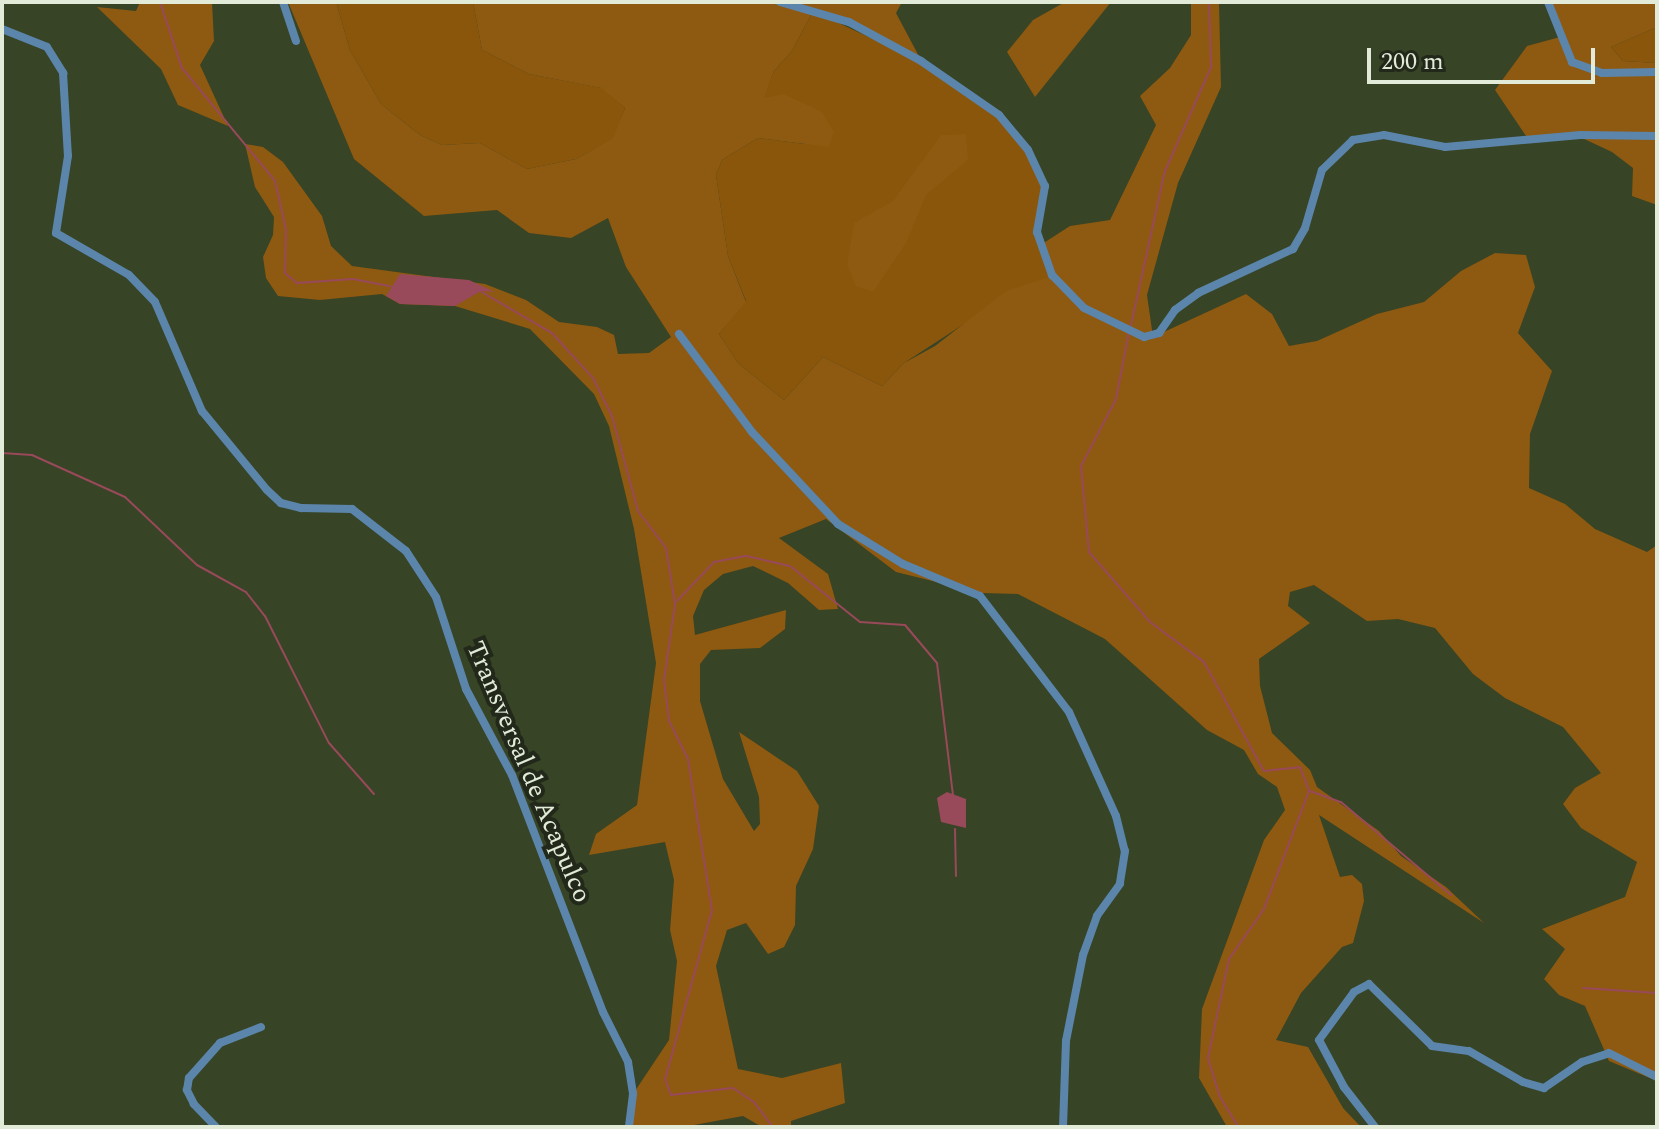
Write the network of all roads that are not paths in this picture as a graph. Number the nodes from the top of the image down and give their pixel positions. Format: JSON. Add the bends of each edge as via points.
{"nodes":[{"id":1,"x":283,"y":2,"type":"edge"},
{"id":2,"x":780,"y":2,"type":"edge"},
{"id":3,"x":1548,"y":2,"type":"edge"},
{"id":4,"x":2,"y":29,"type":"edge"},
{"id":5,"x":296,"y":41,"type":"dead end"},
{"id":6,"x":1657,"y":72,"type":"edge"},
{"id":7,"x":1657,"y":136,"type":"edge"},
{"id":8,"x":679,"y":334,"type":"dead end"},
{"id":9,"x":261,"y":1027,"type":"dead end"},
{"id":10,"x":1657,"y":1077,"type":"edge"},
{"id":11,"x":216,"y":1127,"type":"edge"},
{"id":12,"x":629,"y":1127,"type":"edge"},
{"id":13,"x":1063,"y":1127,"type":"edge"},
{"id":14,"x":1375,"y":1127,"type":"edge"}],
"edges":[{"from":1,"to":5,"type":"street"},
{"from":2,"to":7,"type":"street","via":[[849,22],[921,61],[999,115],[1022,140],[1045,186],[1037,232],[1052,275],[1084,308],[1144,337],[1159,333],[1175,310],[1198,293],[1293,249],[1305,228],[1322,170],[1353,140],[1384,135],[1445,147],[1580,135]]},
{"from":3,"to":6,"type":"street","via":[[1572,62],[1602,73]]},
{"from":4,"to":12,"type":"street","name":"Transversal de Acapulco","via":[[47,47],[63,73],[68,156],[56,233],[129,275],[155,302],[202,411],[267,490],[291,506],[352,509],[406,551],[436,597],[466,689],[512,775],[598,999],[628,1062],[633,1094]]},
{"from":8,"to":13,"type":"street","via":[[752,432],[838,524],[903,564],[980,596],[1069,712],[1116,816],[1125,851],[1120,884],[1097,916],[1083,955],[1066,1041]]},
{"from":9,"to":11,"type":"street","via":[[220,1043],[189,1078],[187,1090],[194,1104]]},
{"from":10,"to":14,"type":"street","via":[[1609,1053],[1582,1062],[1544,1088],[1523,1082],[1469,1051],[1432,1046],[1369,984],[1354,992],[1319,1040],[1344,1087]]}]}
